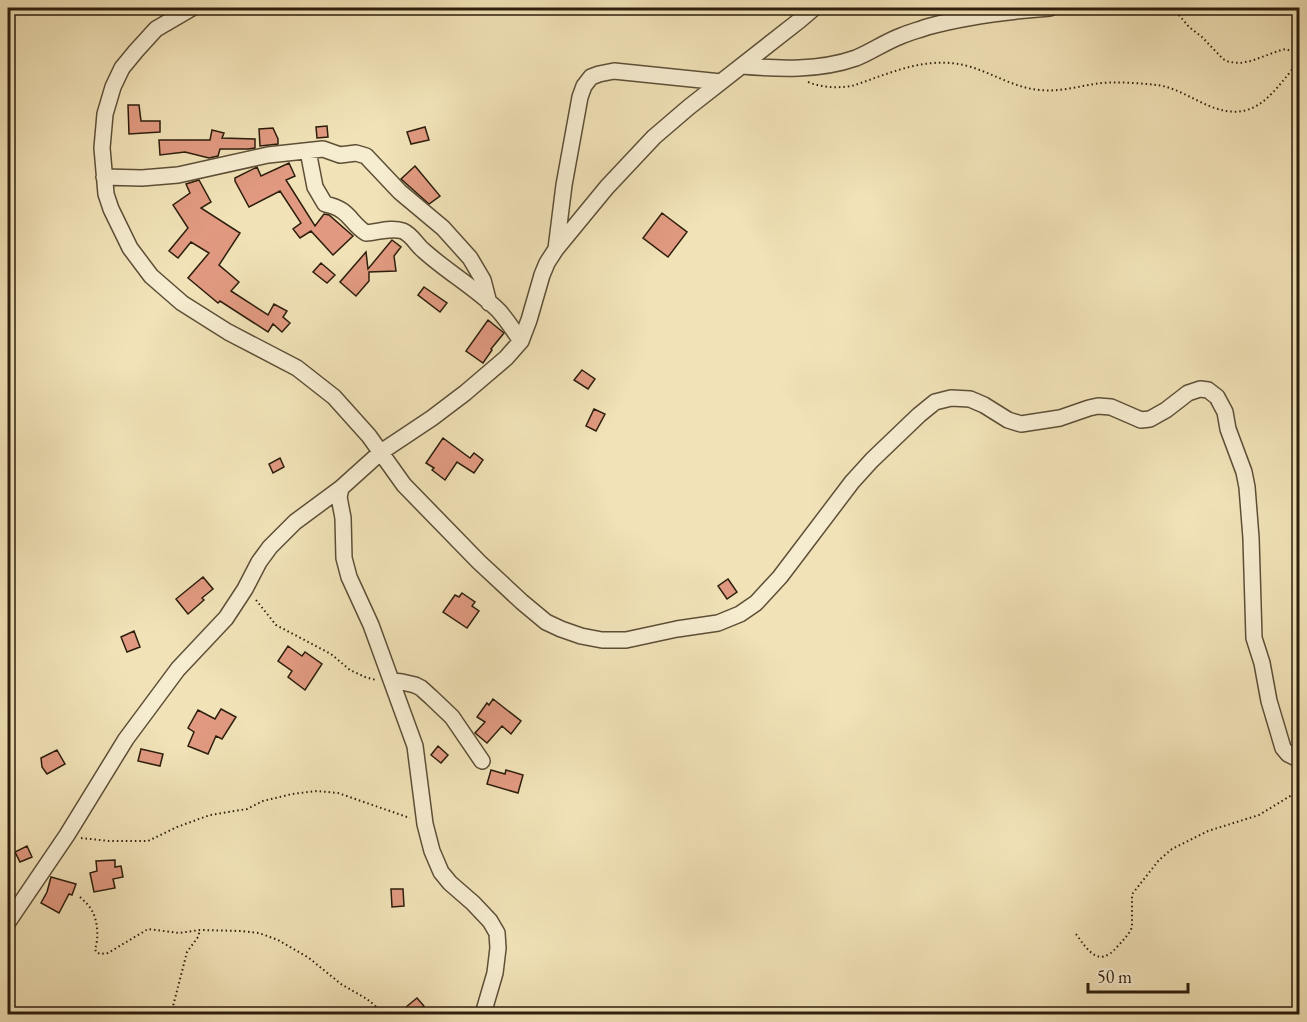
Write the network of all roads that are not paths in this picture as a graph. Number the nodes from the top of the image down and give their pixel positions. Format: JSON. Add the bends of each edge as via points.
{"nodes":[{"id":1,"x":192,"y":8,"type":"edge"},
{"id":2,"x":814,"y":8,"type":"edge"},
{"id":3,"x":1050,"y":8,"type":"edge"},
{"id":4,"x":742,"y":66,"type":"junction"},
{"id":5,"x":721,"y":82,"type":"junction"},
{"id":6,"x":308,"y":151,"type":"junction"},
{"id":7,"x":104,"y":177,"type":"junction"},
{"id":8,"x":556,"y":249,"type":"junction"},
{"id":9,"x":489,"y":303,"type":"junction"},
{"id":10,"x":521,"y":341,"type":"junction"},
{"id":11,"x":381,"y":452,"type":"junction"},
{"id":12,"x":341,"y":488,"type":"junction"},
{"id":13,"x":392,"y":681,"type":"junction"},
{"id":14,"x":1299,"y":760,"type":"edge"},
{"id":15,"x":482,"y":761,"type":"dead end"},
{"id":16,"x":8,"y":922,"type":"edge"},
{"id":17,"x":483,"y":1014,"type":"edge"}],
"edges":[{"from":1,"to":7,"type":"street","via":[[156,30],[122,68],[105,114]]},
{"from":2,"to":4,"type":"street"},
{"from":3,"to":4,"type":"street","via":[[968,18],[927,28],[832,65]]},
{"from":4,"to":5,"type":"street"},
{"from":5,"to":8,"type":"street","via":[[654,137]]},
{"from":5,"to":8,"type":"street","via":[[614,72],[591,77],[578,106]]},
{"from":6,"to":7,"type":"street","via":[[268,155],[178,175]]},
{"from":6,"to":9,"type":"street","via":[[323,149],[340,155],[366,156],[470,258],[483,280]]},
{"from":6,"to":9,"type":"street","via":[[315,187],[326,204],[343,210],[366,233],[402,231]]},
{"from":7,"to":11,"type":"street","via":[[111,209],[130,248],[151,276],[182,303],[228,332],[297,368],[334,397]]},
{"from":8,"to":10,"type":"street","via":[[542,275]]},
{"from":9,"to":10,"type":"street","via":[[505,317]]},
{"from":10,"to":11,"type":"street","via":[[465,393]]},
{"from":11,"to":12,"type":"street"},
{"from":11,"to":14,"type":"street","via":[[404,485],[479,562],[546,622],[581,636],[626,640],[718,623],[756,603],[852,482],[936,402],[970,399],[1021,424],[1060,418],[1098,406],[1111,407],[1141,420],[1166,410],[1188,393],[1200,388],[1208,390],[1226,411],[1228,429],[1244,472],[1254,638],[1283,748]]},
{"from":12,"to":13,"type":"street","via":[[344,558]]},
{"from":12,"to":16,"type":"street","via":[[295,522],[270,547],[226,618],[178,669],[109,764]]},
{"from":13,"to":15,"type":"street","via":[[415,685],[432,697],[452,717]]},
{"from":13,"to":17,"type":"street","via":[[416,746],[424,824],[432,851],[441,872],[497,933],[495,973]]}]}
